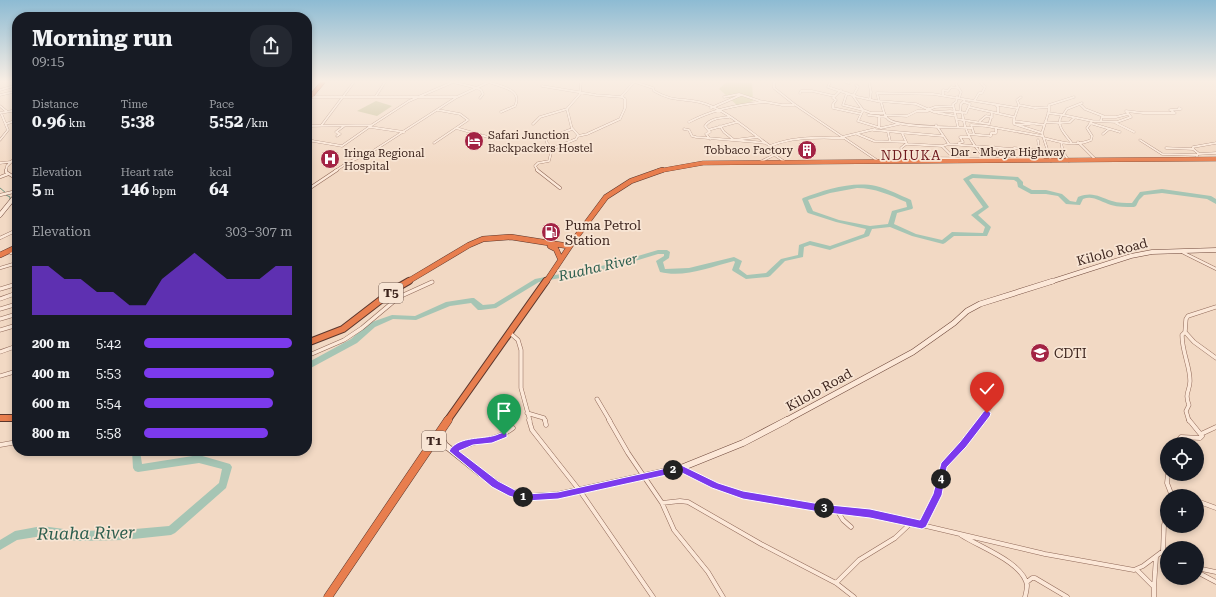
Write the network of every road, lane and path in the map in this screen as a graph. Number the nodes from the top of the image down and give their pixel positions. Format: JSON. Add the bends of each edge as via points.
{"nodes":[{"id":1,"x":567,"y":109,"type":"edge"},
{"id":2,"x":4,"y":110,"type":"edge"},
{"id":3,"x":333,"y":110,"type":"edge"},
{"id":4,"x":396,"y":110,"type":"edge"},
{"id":5,"x":438,"y":110,"type":"joint"},
{"id":6,"x":506,"y":110,"type":"edge"},
{"id":7,"x":564,"y":110,"type":"edge"},
{"id":8,"x":624,"y":110,"type":"edge"},
{"id":9,"x":717,"y":110,"type":"joint"},
{"id":10,"x":804,"y":110,"type":"edge"},
{"id":11,"x":841,"y":110,"type":"edge"},
{"id":12,"x":863,"y":110,"type":"joint"},
{"id":13,"x":884,"y":110,"type":"edge"},
{"id":14,"x":927,"y":110,"type":"edge"},
{"id":15,"x":967,"y":110,"type":"edge"},
{"id":16,"x":982,"y":110,"type":"edge"},
{"id":17,"x":998,"y":110,"type":"edge"},
{"id":18,"x":1017,"y":110,"type":"edge"},
{"id":19,"x":1050,"y":110,"type":"edge"},
{"id":20,"x":1066,"y":110,"type":"edge"},
{"id":21,"x":1086,"y":110,"type":"edge"},
{"id":22,"x":1172,"y":110,"type":"edge"},
{"id":23,"x":12,"y":111,"type":"edge"},
{"id":24,"x":954,"y":111,"type":"junction"},
{"id":25,"x":6,"y":112,"type":"junction"},
{"id":26,"x":501,"y":112,"type":"dead end"},
{"id":27,"x":935,"y":112,"type":"junction"},
{"id":28,"x":961,"y":112,"type":"junction"},
{"id":29,"x":991,"y":112,"type":"junction"},
{"id":30,"x":0,"y":113,"type":"edge"},
{"id":31,"x":998,"y":113,"type":"junction"},
{"id":32,"x":1048,"y":113,"type":"junction"},
{"id":33,"x":1095,"y":113,"type":"junction"},
{"id":34,"x":861,"y":114,"type":"junction"},
{"id":35,"x":1128,"y":114,"type":"junction"},
{"id":36,"x":868,"y":115,"type":"dead end"},
{"id":37,"x":885,"y":115,"type":"junction"},
{"id":38,"x":1062,"y":115,"type":"junction"},
{"id":39,"x":729,"y":117,"type":"junction"},
{"id":40,"x":879,"y":117,"type":"junction"},
{"id":41,"x":956,"y":117,"type":"junction"},
{"id":42,"x":992,"y":117,"type":"junction"},
{"id":43,"x":1014,"y":117,"type":"junction"},
{"id":44,"x":1106,"y":117,"type":"junction"},
{"id":45,"x":1074,"y":118,"type":"junction"},
{"id":46,"x":3,"y":119,"type":"junction"},
{"id":47,"x":963,"y":119,"type":"junction"},
{"id":48,"x":0,"y":120,"type":"edge"},
{"id":49,"x":888,"y":120,"type":"junction"},
{"id":50,"x":968,"y":120,"type":"junction"},
{"id":51,"x":1101,"y":120,"type":"junction"},
{"id":52,"x":1014,"y":121,"type":"junction"},
{"id":53,"x":1092,"y":121,"type":"junction"},
{"id":54,"x":12,"y":122,"type":"edge"},
{"id":55,"x":689,"y":122,"type":"dead end"},
{"id":56,"x":737,"y":122,"type":"junction"},
{"id":57,"x":978,"y":122,"type":"junction"},
{"id":58,"x":1045,"y":122,"type":"junction"},
{"id":59,"x":1116,"y":122,"type":"junction"},
{"id":60,"x":1032,"y":123,"type":"junction"},
{"id":61,"x":1060,"y":123,"type":"junction"},
{"id":62,"x":6,"y":124,"type":"junction"},
{"id":63,"x":533,"y":124,"type":"dead end"},
{"id":64,"x":901,"y":124,"type":"junction"},
{"id":65,"x":936,"y":125,"type":"junction"},
{"id":66,"x":989,"y":125,"type":"junction"},
{"id":67,"x":1044,"y":125,"type":"junction"},
{"id":68,"x":312,"y":126,"type":"edge"},
{"id":69,"x":321,"y":126,"type":"junction"},
{"id":70,"x":344,"y":126,"type":"junction"},
{"id":71,"x":371,"y":126,"type":"junction"},
{"id":72,"x":720,"y":126,"type":"junction"},
{"id":73,"x":893,"y":126,"type":"junction"},
{"id":74,"x":958,"y":126,"type":"junction"},
{"id":75,"x":971,"y":126,"type":"junction"},
{"id":76,"x":1016,"y":126,"type":"junction"},
{"id":77,"x":964,"y":127,"type":"junction"},
{"id":78,"x":456,"y":128,"type":"junction"},
{"id":79,"x":572,"y":128,"type":"junction"},
{"id":80,"x":996,"y":128,"type":"junction"},
{"id":81,"x":684,"y":129,"type":"dead end"},
{"id":82,"x":877,"y":129,"type":"junction"},
{"id":83,"x":1029,"y":129,"type":"junction"},
{"id":84,"x":1110,"y":129,"type":"junction"},
{"id":85,"x":708,"y":130,"type":"junction"},
{"id":86,"x":404,"y":132,"type":"junction"},
{"id":87,"x":888,"y":132,"type":"junction"},
{"id":88,"x":896,"y":132,"type":"junction"},
{"id":89,"x":1120,"y":132,"type":"dead end"},
{"id":90,"x":1134,"y":132,"type":"dead end"},
{"id":91,"x":902,"y":133,"type":"junction"},
{"id":92,"x":1042,"y":133,"type":"junction"},
{"id":93,"x":477,"y":134,"type":"junction"},
{"id":94,"x":857,"y":134,"type":"junction"},
{"id":95,"x":974,"y":134,"type":"junction"},
{"id":96,"x":1103,"y":134,"type":"dead end"},
{"id":97,"x":337,"y":136,"type":"dead end"},
{"id":98,"x":496,"y":136,"type":"dead end"},
{"id":99,"x":578,"y":136,"type":"junction"},
{"id":100,"x":758,"y":136,"type":"junction"},
{"id":101,"x":842,"y":136,"type":"junction"},
{"id":102,"x":943,"y":136,"type":"junction"},
{"id":103,"x":969,"y":136,"type":"junction"},
{"id":104,"x":1043,"y":137,"type":"junction"},
{"id":105,"x":471,"y":139,"type":"dead end"},
{"id":106,"x":710,"y":139,"type":"junction"},
{"id":107,"x":0,"y":140,"type":"edge"},
{"id":108,"x":734,"y":140,"type":"junction"},
{"id":109,"x":1038,"y":140,"type":"dead end"},
{"id":110,"x":1140,"y":140,"type":"dead end"},
{"id":111,"x":312,"y":141,"type":"edge"},
{"id":112,"x":890,"y":141,"type":"junction"},
{"id":113,"x":1061,"y":142,"type":"junction"},
{"id":114,"x":1070,"y":142,"type":"junction"},
{"id":115,"x":1078,"y":142,"type":"junction"},
{"id":116,"x":434,"y":143,"type":"dead end"},
{"id":117,"x":767,"y":143,"type":"junction"},
{"id":118,"x":906,"y":143,"type":"junction"},
{"id":119,"x":1216,"y":143,"type":"edge"},
{"id":120,"x":949,"y":144,"type":"junction"},
{"id":121,"x":960,"y":145,"type":"junction"},
{"id":122,"x":770,"y":146,"type":"junction"},
{"id":123,"x":942,"y":146,"type":"junction"},
{"id":124,"x":974,"y":146,"type":"junction"},
{"id":125,"x":994,"y":147,"type":"junction"},
{"id":126,"x":1166,"y":148,"type":"dead end"},
{"id":127,"x":552,"y":149,"type":"junction"},
{"id":128,"x":1013,"y":149,"type":"junction"},
{"id":129,"x":1193,"y":149,"type":"junction"},
{"id":130,"x":1038,"y":150,"type":"junction"},
{"id":131,"x":1048,"y":152,"type":"junction"},
{"id":132,"x":1159,"y":153,"type":"junction"},
{"id":133,"x":1216,"y":153,"type":"edge"},
{"id":134,"x":774,"y":155,"type":"junction"},
{"id":135,"x":1197,"y":157,"type":"junction"},
{"id":136,"x":985,"y":158,"type":"junction"},
{"id":137,"x":1001,"y":158,"type":"junction"},
{"id":138,"x":1015,"y":158,"type":"junction"},
{"id":139,"x":1216,"y":159,"type":"edge"},
{"id":140,"x":955,"y":160,"type":"junction"},
{"id":141,"x":1050,"y":160,"type":"junction"},
{"id":142,"x":1096,"y":160,"type":"junction"},
{"id":143,"x":1164,"y":160,"type":"junction"},
{"id":144,"x":878,"y":161,"type":"junction"},
{"id":145,"x":905,"y":161,"type":"junction"},
{"id":146,"x":1069,"y":161,"type":"junction"},
{"id":147,"x":11,"y":162,"type":"joint"},
{"id":148,"x":760,"y":162,"type":"junction"},
{"id":149,"x":785,"y":162,"type":"junction"},
{"id":150,"x":0,"y":163,"type":"edge"},
{"id":151,"x":8,"y":174,"type":"junction"},
{"id":152,"x":12,"y":176,"type":"edge"},
{"id":153,"x":0,"y":177,"type":"edge"},
{"id":154,"x":312,"y":187,"type":"edge"},
{"id":155,"x":560,"y":188,"type":"dead end"},
{"id":156,"x":12,"y":193,"type":"edge"},
{"id":157,"x":0,"y":195,"type":"edge"},
{"id":158,"x":12,"y":199,"type":"edge"},
{"id":159,"x":5,"y":209,"type":"junction"},
{"id":160,"x":0,"y":210,"type":"edge"},
{"id":161,"x":0,"y":215,"type":"edge"},
{"id":162,"x":12,"y":232,"type":"edge"},
{"id":163,"x":0,"y":238,"type":"edge"},
{"id":164,"x":575,"y":238,"type":"junction"},
{"id":165,"x":553,"y":245,"type":"junction"},
{"id":166,"x":567,"y":248,"type":"junction"},
{"id":167,"x":1216,"y":250,"type":"edge"},
{"id":168,"x":12,"y":251,"type":"edge"},
{"id":169,"x":1181,"y":251,"type":"junction"},
{"id":170,"x":0,"y":256,"type":"edge"},
{"id":171,"x":559,"y":260,"type":"junction"},
{"id":172,"x":12,"y":264,"type":"edge"},
{"id":173,"x":0,"y":268,"type":"edge"},
{"id":174,"x":1216,"y":269,"type":"edge"},
{"id":175,"x":432,"y":282,"type":"dead end"},
{"id":176,"x":12,"y":286,"type":"edge"},
{"id":177,"x":0,"y":290,"type":"edge"},
{"id":178,"x":12,"y":294,"type":"edge"},
{"id":179,"x":0,"y":298,"type":"edge"},
{"id":180,"x":12,"y":305,"type":"edge"},
{"id":181,"x":1216,"y":307,"type":"edge"},
{"id":182,"x":0,"y":309,"type":"edge"},
{"id":183,"x":12,"y":316,"type":"edge"},
{"id":184,"x":0,"y":320,"type":"edge"},
{"id":185,"x":12,"y":326,"type":"edge"},
{"id":186,"x":0,"y":330,"type":"edge"},
{"id":187,"x":509,"y":332,"type":"junction"},
{"id":188,"x":1186,"y":332,"type":"junction"},
{"id":189,"x":312,"y":341,"type":"edge"},
{"id":190,"x":12,"y":348,"type":"edge"},
{"id":191,"x":0,"y":352,"type":"edge"},
{"id":192,"x":312,"y":354,"type":"edge"},
{"id":193,"x":1216,"y":358,"type":"edge"},
{"id":194,"x":12,"y":372,"type":"edge"},
{"id":195,"x":0,"y":376,"type":"edge"},
{"id":196,"x":1001,"y":389,"type":"dead end"},
{"id":197,"x":597,"y":399,"type":"dead end"},
{"id":198,"x":527,"y":413,"type":"junction"},
{"id":199,"x":0,"y":418,"type":"edge"},
{"id":200,"x":12,"y":418,"type":"edge"},
{"id":201,"x":546,"y":425,"type":"dead end"},
{"id":202,"x":1216,"y":427,"type":"edge"},
{"id":203,"x":513,"y":428,"type":"dead end"},
{"id":204,"x":440,"y":434,"type":"junction"},
{"id":205,"x":1201,"y":434,"type":"junction"},
{"id":206,"x":1201,"y":437,"type":"edge"},
{"id":207,"x":12,"y":443,"type":"edge"},
{"id":208,"x":0,"y":445,"type":"edge"},
{"id":209,"x":453,"y":451,"type":"junction"},
{"id":210,"x":681,"y":468,"type":"junction"},
{"id":211,"x":644,"y":477,"type":"junction"},
{"id":212,"x":580,"y":491,"type":"junction"},
{"id":213,"x":662,"y":502,"type":"junction"},
{"id":214,"x":1204,"y":504,"type":"edge"},
{"id":215,"x":1216,"y":508,"type":"edge"},
{"id":216,"x":837,"y":510,"type":"junction"},
{"id":217,"x":911,"y":523,"type":"junction"},
{"id":218,"x":922,"y":524,"type":"junction"},
{"id":219,"x":851,"y":526,"type":"dead end"},
{"id":220,"x":960,"y":534,"type":"junction"},
{"id":221,"x":1160,"y":554,"type":"edge"},
{"id":222,"x":1156,"y":557,"type":"junction"},
{"id":223,"x":1204,"y":569,"type":"edge"},
{"id":224,"x":1137,"y":570,"type":"junction"},
{"id":225,"x":1216,"y":572,"type":"edge"},
{"id":226,"x":1204,"y":576,"type":"edge"},
{"id":227,"x":1027,"y":582,"type":"junction"},
{"id":228,"x":1216,"y":582,"type":"edge"},
{"id":229,"x":836,"y":583,"type":"junction"},
{"id":230,"x":1154,"y":588,"type":"junction"},
{"id":231,"x":328,"y":597,"type":"edge"},
{"id":232,"x":653,"y":597,"type":"edge"},
{"id":233,"x":723,"y":597,"type":"edge"},
{"id":234,"x":854,"y":597,"type":"edge"},
{"id":235,"x":1025,"y":597,"type":"edge"},
{"id":236,"x":1067,"y":597,"type":"edge"},
{"id":237,"x":1154,"y":597,"type":"edge"}],
"edges":[{"from":1,"to":79,"type":"street"},
{"from":2,"to":25,"type":"street"},
{"from":3,"to":69,"type":"street"},
{"from":4,"to":71,"type":"street"},
{"from":5,"to":78,"type":"street","via":[[460,114],[468,120]]},
{"from":5,"to":86,"type":"street"},
{"from":6,"to":26,"type":"street"},
{"from":7,"to":63,"type":"street","via":[[540,118]]},
{"from":8,"to":99,"type":"street","via":[[620,119]]},
{"from":9,"to":39,"type":"street"},
{"from":9,"to":55,"type":"street"},
{"from":10,"to":101,"type":"street"},
{"from":11,"to":34,"type":"street"},
{"from":12,"to":34,"type":"street"},
{"from":12,"to":37,"type":"street"},
{"from":13,"to":37,"type":"street"},
{"from":14,"to":27,"type":"street"},
{"from":15,"to":28,"type":"street"},
{"from":16,"to":29,"type":"street"},
{"from":17,"to":31,"type":"street"},
{"from":18,"to":43,"type":"street"},
{"from":19,"to":32,"type":"street"},
{"from":20,"to":38,"type":"street"},
{"from":21,"to":33,"type":"street"},
{"from":22,"to":35,"type":"street","via":[[1175,113],[1126,111]]},
{"from":23,"to":25,"type":"street"},
{"from":24,"to":27,"type":"street"},
{"from":24,"to":28,"type":"street"},
{"from":24,"to":41,"type":"street"},
{"from":25,"to":30,"type":"street"},
{"from":27,"to":37,"type":"street","via":[[919,111],[907,116]]},
{"from":27,"to":41,"type":"street"},
{"from":28,"to":47,"type":"street"},
{"from":29,"to":31,"type":"street"},
{"from":29,"to":42,"type":"street"},
{"from":30,"to":46,"type":"street"},
{"from":31,"to":43,"type":"street"},
{"from":32,"to":38,"type":"street"},
{"from":32,"to":58,"type":"street"},
{"from":33,"to":44,"type":"street"},
{"from":33,"to":53,"type":"street","via":[[1091,117]]},
{"from":34,"to":82,"type":"street","via":[[858,121]]},
{"from":35,"to":44,"type":"street"},
{"from":35,"to":59,"type":"street","via":[[1131,117]]},
{"from":36,"to":40,"type":"street"},
{"from":37,"to":40,"type":"street"},
{"from":37,"to":49,"type":"street"},
{"from":38,"to":45,"type":"street"},
{"from":38,"to":61,"type":"street"},
{"from":39,"to":56,"type":"street"},
{"from":39,"to":85,"type":"street","via":[[713,118],[705,125]]},
{"from":40,"to":49,"type":"street"},
{"from":40,"to":82,"type":"street"},
{"from":41,"to":47,"type":"street"},
{"from":41,"to":74,"type":"street"},
{"from":42,"to":57,"type":"street","via":[[986,116]]},
{"from":42,"to":66,"type":"street"},
{"from":43,"to":52,"type":"street"},
{"from":44,"to":51,"type":"street","via":[[1101,117]]},
{"from":45,"to":53,"type":"street"},
{"from":45,"to":61,"type":"street","via":[[1070,122]]},
{"from":46,"to":48,"type":"street"},
{"from":46,"to":62,"type":"street"},
{"from":47,"to":50,"type":"street"},
{"from":47,"to":77,"type":"street"},
{"from":49,"to":64,"type":"street"},
{"from":49,"to":73,"type":"street"},
{"from":50,"to":57,"type":"street"},
{"from":50,"to":75,"type":"street"},
{"from":51,"to":53,"type":"street"},
{"from":51,"to":59,"type":"street"},
{"from":52,"to":60,"type":"street"},
{"from":52,"to":76,"type":"street"},
{"from":53,"to":84,"type":"street"},
{"from":53,"to":115,"type":"street","via":[[1087,129],[1091,140]]},
{"from":54,"to":62,"type":"street"},
{"from":56,"to":72,"type":"street"},
{"from":56,"to":100,"type":"street"},
{"from":57,"to":66,"type":"street"},
{"from":58,"to":61,"type":"street"},
{"from":58,"to":67,"type":"street"},
{"from":59,"to":84,"type":"street","via":[[1116,126]]},
{"from":59,"to":90,"type":"street"},
{"from":60,"to":67,"type":"street"},
{"from":60,"to":76,"type":"street"},
{"from":60,"to":83,"type":"street"},
{"from":61,"to":114,"type":"street"},
{"from":62,"to":107,"type":"street","via":[[8,130]]},
{"from":64,"to":65,"type":"street"},
{"from":64,"to":73,"type":"street"},
{"from":65,"to":74,"type":"street"},
{"from":65,"to":102,"type":"street"},
{"from":66,"to":75,"type":"street"},
{"from":66,"to":80,"type":"street"},
{"from":67,"to":92,"type":"street"},
{"from":68,"to":69,"type":"street"},
{"from":69,"to":70,"type":"street"},
{"from":70,"to":71,"type":"street"},
{"from":70,"to":97,"type":"street","via":[[336,132],[340,134]]},
{"from":71,"to":86,"type":"street"},
{"from":71,"to":111,"type":"street","via":[[342,146]]},
{"from":72,"to":85,"type":"street"},
{"from":72,"to":108,"type":"street"},
{"from":73,"to":82,"type":"street"},
{"from":73,"to":88,"type":"street"},
{"from":74,"to":77,"type":"street"},
{"from":75,"to":77,"type":"street"},
{"from":75,"to":95,"type":"street"},
{"from":76,"to":83,"type":"street"},
{"from":77,"to":103,"type":"street"},
{"from":78,"to":93,"type":"street"},
{"from":78,"to":116,"type":"street"},
{"from":79,"to":99,"type":"street"},
{"from":79,"to":127,"type":"street","via":[[546,139]]},
{"from":80,"to":95,"type":"street","via":[[996,132],[990,133],[991,136]]},
{"from":80,"to":104,"type":"street"},
{"from":81,"to":106,"type":"street","via":[[689,130],[693,136]]},
{"from":82,"to":87,"type":"street"},
{"from":82,"to":94,"type":"street"},
{"from":83,"to":92,"type":"street"},
{"from":84,"to":89,"type":"street"},
{"from":84,"to":96,"type":"street"},
{"from":85,"to":106,"type":"street","via":[[710,132],[706,133]]},
{"from":86,"to":154,"type":"street","via":[[347,163]]},
{"from":87,"to":88,"type":"street"},
{"from":87,"to":112,"type":"street"},
{"from":88,"to":91,"type":"street"},
{"from":91,"to":102,"type":"street"},
{"from":91,"to":118,"type":"street"},
{"from":92,"to":104,"type":"street"},
{"from":93,"to":98,"type":"street"},
{"from":93,"to":105,"type":"street"},
{"from":94,"to":101,"type":"street"},
{"from":94,"to":112,"type":"street","via":[[866,140]]},
{"from":95,"to":103,"type":"street"},
{"from":99,"to":127,"type":"street","via":[[575,140]]},
{"from":100,"to":108,"type":"street"},
{"from":100,"to":117,"type":"street"},
{"from":101,"to":122,"type":"street","via":[[786,140]]},
{"from":101,"to":144,"type":"street"},
{"from":102,"to":120,"type":"street"},
{"from":103,"to":121,"type":"street","via":[[960,137],[963,142],[959,143]]},
{"from":103,"to":124,"type":"street"},
{"from":104,"to":113,"type":"street"},
{"from":104,"to":131,"type":"street"},
{"from":106,"to":108,"type":"street"},
{"from":108,"to":117,"type":"street"},
{"from":109,"to":130,"type":"street"},
{"from":110,"to":132,"type":"street"},
{"from":112,"to":118,"type":"street"},
{"from":113,"to":114,"type":"street"},
{"from":113,"to":146,"type":"street","via":[[1062,152]]},
{"from":114,"to":115,"type":"street"},
{"from":115,"to":142,"type":"street"},
{"from":117,"to":122,"type":"street"},
{"from":118,"to":123,"type":"street"},
{"from":118,"to":145,"type":"street","via":[[901,148]]},
{"from":119,"to":129,"type":"street","via":[[1198,145]]},
{"from":120,"to":121,"type":"street"},
{"from":120,"to":123,"type":"street"},
{"from":121,"to":124,"type":"street"},
{"from":122,"to":134,"type":"street"},
{"from":123,"to":140,"type":"street"},
{"from":124,"to":125,"type":"street"},
{"from":124,"to":136,"type":"street"},
{"from":125,"to":128,"type":"street"},
{"from":125,"to":137,"type":"street"},
{"from":126,"to":129,"type":"street"},
{"from":127,"to":155,"type":"street","via":[[549,161],[536,164],[535,168]]},
{"from":128,"to":130,"type":"street"},
{"from":128,"to":138,"type":"street"},
{"from":129,"to":135,"type":"street"},
{"from":130,"to":131,"type":"street"},
{"from":131,"to":141,"type":"street"},
{"from":132,"to":135,"type":"street"},
{"from":132,"to":143,"type":"street"},
{"from":133,"to":135,"type":"street"},
{"from":134,"to":148,"type":"street"},
{"from":134,"to":149,"type":"street"},
{"from":135,"to":139,"type":"highway","name":"Dar - Mbeya Highway","number":"T1"},
{"from":135,"to":143,"type":"highway","name":"Dar - Mbeya Highway","number":"T1"},
{"from":136,"to":137,"type":"street"},
{"from":136,"to":140,"type":"street"},
{"from":137,"to":138,"type":"street"},
{"from":138,"to":141,"type":"street"},
{"from":140,"to":141,"type":"highway","name":"Dar - Mbeya Highway","number":"T1"},
{"from":140,"to":145,"type":"highway","name":"Dar - Mbeya Highway","number":"T1"},
{"from":141,"to":146,"type":"highway","name":"Dar - Mbeya Highway","number":"T1"},
{"from":142,"to":143,"type":"highway","name":"Dar - Mbeya Highway","number":"T1"},
{"from":142,"to":146,"type":"highway","name":"Dar - Mbeya Highway","number":"T1"},
{"from":144,"to":145,"type":"highway","name":"Dar - Mbeya Highway","number":"T1"},
{"from":144,"to":149,"type":"highway","name":"Dar - Mbeya Highway","number":"T1"},
{"from":147,"to":150,"type":"street"},
{"from":147,"to":151,"type":"street","via":[[6,169]]},
{"from":148,"to":149,"type":"highway","name":"Dar - Mbeya Highway","number":"T1"},
{"from":148,"to":164,"type":"highway","name":"Dar - Mbeya Highway","number":"T1","via":[[690,165],[642,176],[615,190],[601,202]]},
{"from":151,"to":152,"type":"street"},
{"from":151,"to":153,"type":"street"},
{"from":156,"to":157,"type":"street"},
{"from":158,"to":159,"type":"main road"},
{"from":159,"to":160,"type":"street"},
{"from":159,"to":161,"type":"main road"},
{"from":162,"to":163,"type":"street"},
{"from":164,"to":165,"type":"highway"},
{"from":164,"to":166,"type":"highway","name":"Dar - Mbeya Highway","number":"T1"},
{"from":165,"to":166,"type":"highway","number":"T5"},
{"from":165,"to":171,"type":"highway"},
{"from":165,"to":189,"type":"highway","number":"T5","via":[[500,236],[476,242],[395,290],[343,329]]},
{"from":166,"to":171,"type":"highway","number":"T1"},
{"from":167,"to":169,"type":"main road","name":"Kilolo Road"},
{"from":168,"to":170,"type":"highway"},
{"from":169,"to":174,"type":"street"},
{"from":169,"to":210,"type":"main road","name":"Kilolo Road","via":[[1131,256],[980,304],[913,352],[750,439]]},
{"from":171,"to":187,"type":"highway","number":"T1"},
{"from":172,"to":173,"type":"street"},
{"from":175,"to":192,"type":"street","via":[[400,297],[344,340]]},
{"from":176,"to":177,"type":"street"},
{"from":178,"to":179,"type":"street"},
{"from":180,"to":182,"type":"street"},
{"from":181,"to":188,"type":"street","via":[[1187,317]]},
{"from":183,"to":184,"type":"street"},
{"from":185,"to":186,"type":"street"},
{"from":187,"to":198,"type":"street","via":[[518,340],[521,350],[520,379]]},
{"from":187,"to":204,"type":"highway","number":"T1"},
{"from":188,"to":193,"type":"street","via":[[1194,342]]},
{"from":188,"to":205,"type":"street","via":[[1182,334],[1182,348],[1190,384],[1186,390],[1189,406],[1186,411],[1192,427]]},
{"from":190,"to":191,"type":"street"},
{"from":194,"to":195,"type":"street"},
{"from":196,"to":218,"type":"street","via":[[970,437],[944,466],[937,495]]},
{"from":197,"to":211,"type":"street"},
{"from":198,"to":201,"type":"street","via":[[544,418]]},
{"from":198,"to":212,"type":"street","via":[[532,430]]},
{"from":199,"to":200,"type":"highway"},
{"from":202,"to":205,"type":"street"},
{"from":203,"to":209,"type":"street","via":[[498,438],[472,442]]},
{"from":204,"to":209,"type":"main road","name":"Kilolo Road","via":[[445,445]]},
{"from":204,"to":231,"type":"highway","number":"T1"},
{"from":205,"to":206,"type":"street"},
{"from":207,"to":208,"type":"street"},
{"from":209,"to":212,"type":"main road","name":"Kilolo Road","via":[[495,484],[512,493],[539,498]]},
{"from":210,"to":211,"type":"main road","name":"Kilolo Road"},
{"from":210,"to":216,"type":"street","via":[[715,486],[743,495]]},
{"from":211,"to":212,"type":"main road","name":"Kilolo Road"},
{"from":211,"to":213,"type":"street"},
{"from":212,"to":232,"type":"street"},
{"from":213,"to":229,"type":"street","via":[[688,502]]},
{"from":213,"to":233,"type":"street","via":[[674,530],[708,572]]},
{"from":214,"to":215,"type":"street"},
{"from":216,"to":217,"type":"street"},
{"from":216,"to":219,"type":"street","via":[[843,520]]},
{"from":217,"to":218,"type":"street"},
{"from":217,"to":229,"type":"street","via":[[895,538],[859,560]]},
{"from":218,"to":220,"type":"street"},
{"from":220,"to":224,"type":"street","via":[[1044,554]]},
{"from":220,"to":227,"type":"street","via":[[1020,570]]},
{"from":221,"to":222,"type":"street"},
{"from":222,"to":224,"type":"street"},
{"from":222,"to":230,"type":"street"},
{"from":223,"to":225,"type":"street"},
{"from":224,"to":230,"type":"street"},
{"from":226,"to":228,"type":"street"},
{"from":227,"to":235,"type":"street","via":[[1028,590]]},
{"from":227,"to":236,"type":"street","via":[[1035,578]]},
{"from":229,"to":234,"type":"street"},
{"from":230,"to":237,"type":"street"}]}
